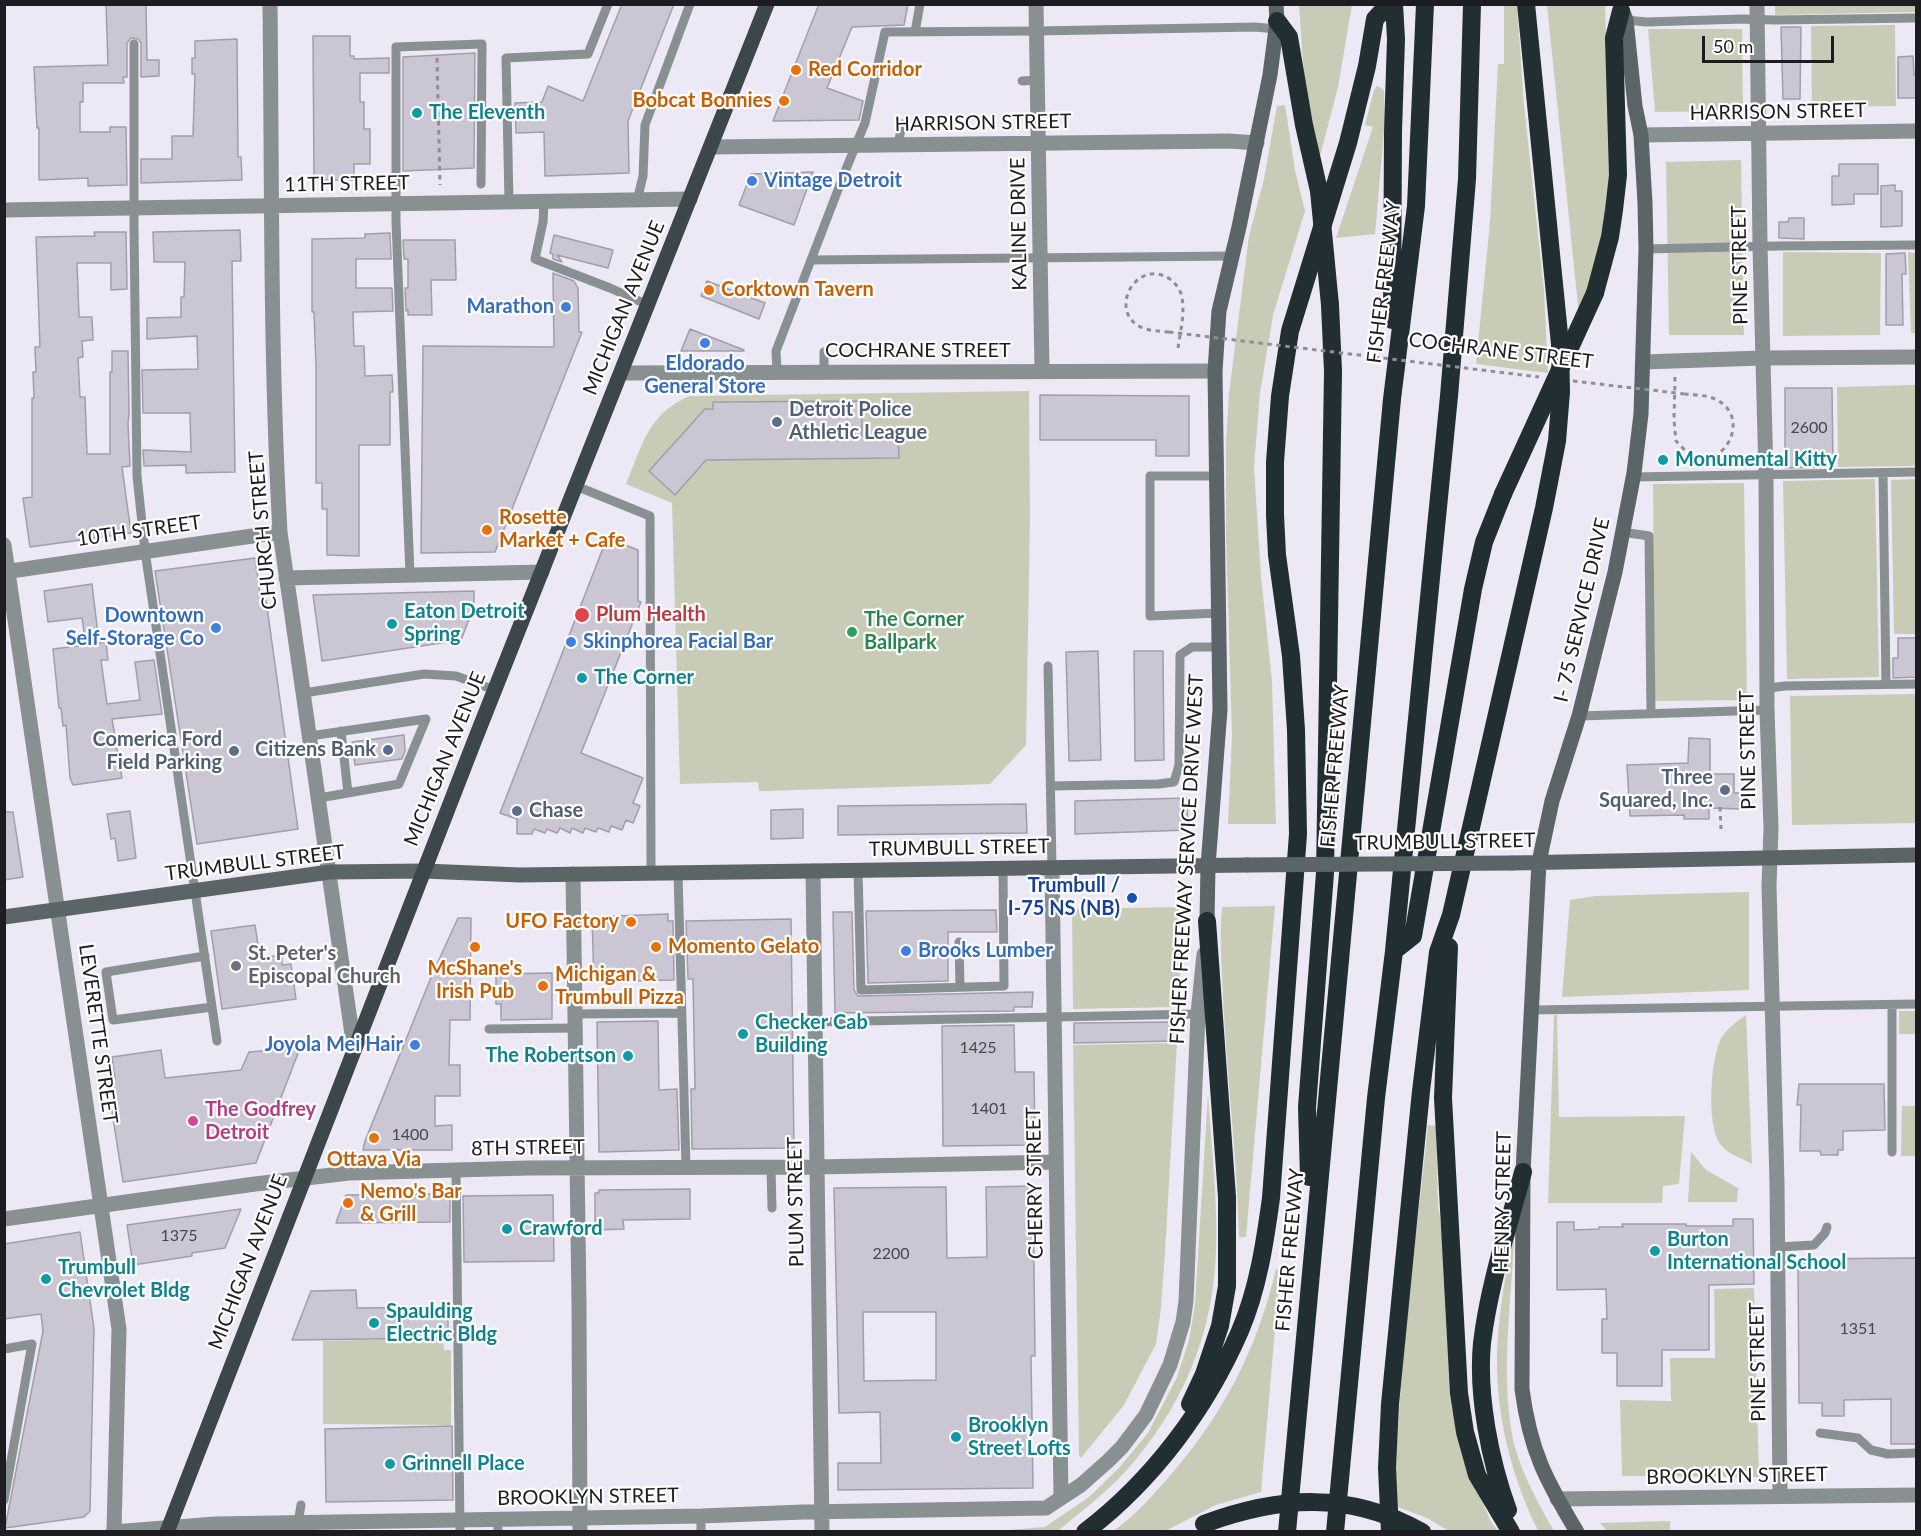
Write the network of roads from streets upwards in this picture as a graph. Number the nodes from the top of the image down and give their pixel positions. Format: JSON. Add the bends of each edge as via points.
{"nodes":[{"id":1,"x":270,"y":4,"type":"edge"},
{"id":2,"x":767,"y":4,"type":"edge"},
{"id":3,"x":1036,"y":4,"type":"edge"},
{"id":4,"x":1389,"y":4,"type":"edge"},
{"id":5,"x":1394,"y":4,"type":"edge"},
{"id":6,"x":1425,"y":4,"type":"edge"},
{"id":7,"x":1472,"y":4,"type":"edge"},
{"id":8,"x":1526,"y":4,"type":"edge"},
{"id":9,"x":1622,"y":12,"type":"edge"},
{"id":10,"x":1757,"y":12,"type":"edge"},
{"id":11,"x":1276,"y":18,"type":"edge"},
{"id":12,"x":1917,"y":131,"type":"edge"},
{"id":13,"x":1759,"y":133,"type":"junction"},
{"id":14,"x":1641,"y":135,"type":"junction"},
{"id":15,"x":1038,"y":143,"type":"junction"},
{"id":16,"x":1257,"y":143,"type":"junction"},
{"id":17,"x":711,"y":147,"type":"junction"},
{"id":18,"x":690,"y":199,"type":"junction"},
{"id":19,"x":272,"y":206,"type":"junction"},
{"id":20,"x":4,"y":210,"type":"edge"},
{"id":21,"x":1917,"y":357,"type":"edge"},
{"id":22,"x":1762,"y":358,"type":"junction"},
{"id":23,"x":1643,"y":362,"type":"junction"},
{"id":24,"x":1042,"y":371,"type":"junction"},
{"id":25,"x":1215,"y":371,"type":"junction"},
{"id":26,"x":621,"y":373,"type":"junction"},
{"id":27,"x":1392,"y":399,"type":"junction"},
{"id":28,"x":280,"y":532,"type":"junction"},
{"id":29,"x":4,"y":545,"type":"edge"},
{"id":30,"x":6,"y":572,"type":"edge"},
{"id":31,"x":542,"y":572,"type":"junction"},
{"id":32,"x":286,"y":578,"type":"junction"},
{"id":33,"x":1917,"y":855,"type":"edge"},
{"id":34,"x":1770,"y":858,"type":"junction"},
{"id":35,"x":1539,"y":862,"type":"junction"},
{"id":36,"x":1208,"y":866,"type":"junction"},
{"id":37,"x":1052,"y":867,"type":"junction"},
{"id":38,"x":424,"y":871,"type":"junction"},
{"id":39,"x":813,"y":871,"type":"junction"},
{"id":40,"x":330,"y":872,"type":"junction"},
{"id":41,"x":573,"y":874,"type":"junction"},
{"id":42,"x":59,"y":909,"type":"junction"},
{"id":43,"x":1451,"y":915,"type":"junction"},
{"id":44,"x":4,"y":917,"type":"edge"},
{"id":45,"x":1207,"y":921,"type":"junction"},
{"id":46,"x":1394,"y":951,"type":"junction"},
{"id":47,"x":354,"y":1048,"type":"junction"},
{"id":48,"x":1056,"y":1162,"type":"junction"},
{"id":49,"x":817,"y":1167,"type":"junction"},
{"id":50,"x":578,"y":1168,"type":"junction"},
{"id":51,"x":1523,"y":1172,"type":"junction"},
{"id":52,"x":303,"y":1178,"type":"junction"},
{"id":53,"x":102,"y":1206,"type":"junction"},
{"id":54,"x":4,"y":1220,"type":"edge"},
{"id":55,"x":1312,"y":1254,"type":"junction"},
{"id":56,"x":1168,"y":1451,"type":"junction"},
{"id":57,"x":1917,"y":1495,"type":"edge"},
{"id":58,"x":1780,"y":1496,"type":"junction"},
{"id":59,"x":1061,"y":1498,"type":"junction"},
{"id":60,"x":1557,"y":1499,"type":"junction"},
{"id":61,"x":822,"y":1512,"type":"junction"},
{"id":62,"x":701,"y":1524,"type":"edge"},
{"id":63,"x":580,"y":1525,"type":"edge"},
{"id":64,"x":460,"y":1526,"type":"edge"},
{"id":65,"x":498,"y":1526,"type":"edge"},
{"id":66,"x":268,"y":1527,"type":"edge"},
{"id":67,"x":342,"y":1527,"type":"edge"},
{"id":68,"x":1198,"y":1528,"type":"edge"},
{"id":69,"x":167,"y":1529,"type":"edge"},
{"id":70,"x":113,"y":1531,"type":"edge"},
{"id":71,"x":822,"y":1532,"type":"edge"},
{"id":72,"x":1085,"y":1532,"type":"edge"},
{"id":73,"x":1287,"y":1532,"type":"edge"},
{"id":74,"x":1335,"y":1532,"type":"edge"},
{"id":75,"x":1390,"y":1532,"type":"edge"},
{"id":76,"x":1422,"y":1532,"type":"edge"},
{"id":77,"x":1511,"y":1532,"type":"edge"},
{"id":78,"x":1516,"y":1532,"type":"edge"},
{"id":79,"x":1577,"y":1532,"type":"edge"}],
"edges":[{"from":1,"to":19,"type":"street","name":"CHURCH STREET"},
{"from":2,"to":17,"type":"main road","name":"MICHIGAN AVENUE"},
{"from":3,"to":15,"type":"street","name":"KALINE DRIVE","via":[[1037,31],[1030,81]]},
{"from":4,"to":56,"type":"highway","via":[[1375,19],[1348,143],[1290,331],[1280,396],[1275,515],[1292,667],[1298,834],[1266,1238],[1240,1330],[1206,1398]]},
{"from":5,"to":27,"type":"highway"},
{"from":6,"to":27,"type":"highway","name":"FISHER FREEWAY","via":[[1416,206]]},
{"from":7,"to":46,"type":"highway","via":[[1465,202]]},
{"from":8,"to":43,"type":"highway","via":[[1560,344],[1561,392],[1544,508]]},
{"from":9,"to":14,"type":"street","name":"I- 75 SERVICE DRIVE"},
{"from":9,"to":46,"type":"highway","bridge":true,"via":[[1614,38],[1617,175],[1610,237],[1595,293],[1484,542],[1413,936]]},
{"from":10,"to":13,"type":"street","name":"PINE STREET"},
{"from":11,"to":16,"type":"street","name":"FISHER FREEWAY SERVICE DRIVE WEST"},
{"from":11,"to":55,"type":"highway","bridge":true,"via":[[1289,37],[1319,191],[1333,371],[1325,873],[1307,1107]]},
{"from":12,"to":13,"type":"street","name":"HARRISON STREET"},
{"from":13,"to":14,"type":"street","name":"HARRISON STREET"},
{"from":13,"to":22,"type":"street","name":"PINE STREET"},
{"from":14,"to":23,"type":"street","name":"I- 75 SERVICE DRIVE","via":[[1647,249]]},
{"from":15,"to":16,"type":"street","name":"HARRISON STREET"},
{"from":15,"to":17,"type":"street","name":"HARRISON STREET"},
{"from":15,"to":24,"type":"street","name":"KALINE DRIVE"},
{"from":16,"to":25,"type":"street","name":"FISHER FREEWAY SERVICE DRIVE WEST","via":[[1219,311]]},
{"from":17,"to":18,"type":"main road","name":"MICHIGAN AVENUE"},
{"from":18,"to":19,"type":"street","name":"11TH STREET"},
{"from":18,"to":26,"type":"main road","name":"MICHIGAN AVENUE"},
{"from":19,"to":20,"type":"street","name":"11TH STREET"},
{"from":19,"to":28,"type":"street","name":"CHURCH STREET"},
{"from":21,"to":22,"type":"street"},
{"from":22,"to":23,"type":"street"},
{"from":22,"to":34,"type":"street","name":"PINE STREET"},
{"from":23,"to":35,"type":"street","name":"I- 75 SERVICE DRIVE","via":[[1633,477],[1615,572]]},
{"from":24,"to":25,"type":"street","name":"COCHRANE STREET"},
{"from":24,"to":26,"type":"street","name":"COCHRANE STREET"},
{"from":25,"to":36,"type":"street","name":"FISHER FREEWAY SERVICE DRIVE WEST","via":[[1220,710]]},
{"from":26,"to":31,"type":"main road","name":"MICHIGAN AVENUE"},
{"from":27,"to":55,"type":"highway","name":"FISHER FREEWAY"},
{"from":28,"to":30,"type":"street","name":"10TH STREET"},
{"from":28,"to":32,"type":"street","name":"CHURCH STREET"},
{"from":29,"to":30,"type":"street","name":"LEVERETTE STREET"},
{"from":30,"to":42,"type":"street","name":"LEVERETTE STREET"},
{"from":31,"to":32,"type":"street"},
{"from":31,"to":38,"type":"main road","name":"MICHIGAN AVENUE"},
{"from":32,"to":40,"type":"street","name":"CHURCH STREET"},
{"from":33,"to":34,"type":"street","name":"TRUMBULL STREET"},
{"from":34,"to":35,"type":"street","name":"TRUMBULL STREET"},
{"from":34,"to":58,"type":"street","name":"PINE STREET"},
{"from":35,"to":36,"type":"street","name":"TRUMBULL STREET","bridge":true},
{"from":35,"to":51,"type":"street","name":"HENRY STREET"},
{"from":36,"to":37,"type":"street","name":"TRUMBULL STREET"},
{"from":36,"to":45,"type":"street","name":"FISHER FREEWAY SERVICE DRIVE WEST"},
{"from":37,"to":39,"type":"street","name":"TRUMBULL STREET"},
{"from":37,"to":48,"type":"street","name":"CHERRY STREET"},
{"from":38,"to":40,"type":"street","name":"TRUMBULL STREET"},
{"from":38,"to":41,"type":"street","name":"TRUMBULL STREET"},
{"from":38,"to":47,"type":"main road","name":"MICHIGAN AVENUE"},
{"from":39,"to":41,"type":"street","name":"TRUMBULL STREET"},
{"from":39,"to":49,"type":"street","name":"PLUM STREET"},
{"from":40,"to":42,"type":"street","name":"TRUMBULL STREET"},
{"from":40,"to":47,"type":"street","name":"CHURCH STREET"},
{"from":41,"to":50,"type":"street"},
{"from":42,"to":44,"type":"street","name":"TRUMBULL STREET"},
{"from":42,"to":53,"type":"street","name":"LEVERETTE STREET"},
{"from":43,"to":75,"type":"highway","via":[[1438,952],[1415,1150],[1390,1404]]},
{"from":43,"to":77,"type":"highway","via":[[1443,1098],[1459,1394],[1477,1475]]},
{"from":45,"to":56,"type":"highway","via":[[1227,1197],[1227,1286],[1220,1326],[1204,1374]]},
{"from":45,"to":59,"type":"street","name":"FISHER FREEWAY SERVICE DRIVE WEST","via":[[1198,1014],[1186,1301],[1177,1344],[1159,1392],[1135,1432],[1108,1461]]},
{"from":46,"to":74,"type":"highway","via":[[1376,1098]]},
{"from":47,"to":52,"type":"main road","name":"MICHIGAN AVENUE"},
{"from":48,"to":49,"type":"street","name":"8TH STREET"},
{"from":48,"to":59,"type":"street","name":"CHERRY STREET"},
{"from":49,"to":50,"type":"street","name":"8TH STREET"},
{"from":49,"to":61,"type":"street","name":"PLUM STREET"},
{"from":50,"to":52,"type":"street","name":"8TH STREET","via":[[349,1173]]},
{"from":50,"to":63,"type":"street"},
{"from":51,"to":60,"type":"street","name":"HENRY STREET","via":[[1522,1389],[1532,1444]]},
{"from":51,"to":78,"type":"highway","via":[[1495,1272],[1482,1344],[1482,1393],[1490,1440],[1498,1482]]},
{"from":52,"to":53,"type":"street","name":"8TH STREET"},
{"from":52,"to":69,"type":"main road","name":"MICHIGAN AVENUE"},
{"from":53,"to":54,"type":"street","name":"8TH STREET"},
{"from":53,"to":70,"type":"street","name":"LEVERETTE STREET","via":[[119,1329]]},
{"from":55,"to":73,"type":"highway","name":"FISHER FREEWAY"},
{"from":56,"to":72,"type":"highway","via":[[1139,1484]]},
{"from":57,"to":58,"type":"street","name":"BROOKLYN STREET"},
{"from":58,"to":60,"type":"street","name":"BROOKLYN STREET"},
{"from":59,"to":61,"type":"street","name":"BROOKLYN STREET","via":[[1046,1508]]},
{"from":60,"to":79,"type":"street","name":"HENRY STREET"},
{"from":61,"to":62,"type":"street","name":"BROOKLYN STREET"},
{"from":61,"to":71,"type":"street","name":"PLUM STREET"},
{"from":62,"to":63,"type":"street","name":"BROOKLYN STREET"},
{"from":63,"to":65,"type":"street","name":"BROOKLYN STREET"},
{"from":64,"to":65,"type":"street","name":"BROOKLYN STREET"},
{"from":64,"to":67,"type":"street","name":"BROOKLYN STREET"},
{"from":66,"to":67,"type":"street","name":"BROOKLYN STREET","via":[[298,1523]]},
{"from":66,"to":69,"type":"street","name":"BROOKLYN STREET"},
{"from":68,"to":76,"type":"highway","bridge":true,"via":[[1266,1505],[1315,1501],[1372,1511]]},
{"from":69,"to":70,"type":"street","name":"BROOKLYN STREET"}]}
